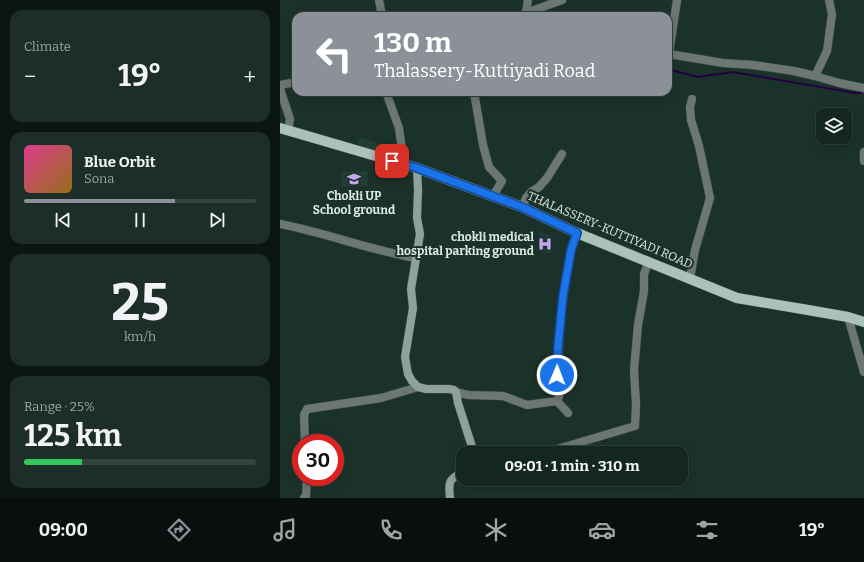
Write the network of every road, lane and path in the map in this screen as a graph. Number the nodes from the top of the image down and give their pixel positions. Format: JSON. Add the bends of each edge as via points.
{"nodes":[{"id":1,"x":379,"y":0,"type":"edge"},
{"id":2,"x":528,"y":0,"type":"edge"},
{"id":3,"x":562,"y":0,"type":"edge"},
{"id":4,"x":677,"y":0,"type":"edge"},
{"id":5,"x":830,"y":0,"type":"edge"},
{"id":6,"x":381,"y":12,"type":"edge"},
{"id":7,"x":527,"y":12,"type":"edge"},
{"id":8,"x":532,"y":12,"type":"edge"},
{"id":9,"x":672,"y":34,"type":"edge"},
{"id":10,"x":672,"y":54,"type":"edge"},
{"id":11,"x":815,"y":76,"type":"junction"},
{"id":12,"x":292,"y":83,"type":"edge"},
{"id":13,"x":280,"y":85,"type":"edge"},
{"id":14,"x":864,"y":88,"type":"edge"},
{"id":15,"x":280,"y":89,"type":"edge"},
{"id":16,"x":387,"y":96,"type":"edge"},
{"id":17,"x":475,"y":96,"type":"edge"},
{"id":18,"x":692,"y":99,"type":"dead end"},
{"id":19,"x":284,"y":129,"type":"edge"},
{"id":20,"x":864,"y":152,"type":"edge"},
{"id":21,"x":562,"y":154,"type":"dead end"},
{"id":22,"x":864,"y":162,"type":"edge"},
{"id":23,"x":404,"y":165,"type":"junction"},
{"id":24,"x":417,"y":168,"type":"junction"},
{"id":25,"x":494,"y":196,"type":"junction"},
{"id":26,"x":522,"y":207,"type":"junction"},
{"id":27,"x":280,"y":224,"type":"edge"},
{"id":28,"x":577,"y":233,"type":"junction"},
{"id":29,"x":416,"y":258,"type":"junction"},
{"id":30,"x":649,"y":262,"type":"junction"},
{"id":31,"x":690,"y":278,"type":"junction"},
{"id":32,"x":848,"y":317,"type":"junction"},
{"id":33,"x":864,"y":322,"type":"edge"},
{"id":34,"x":864,"y":372,"type":"edge"},
{"id":35,"x":418,"y":387,"type":"junction"},
{"id":36,"x":456,"y":392,"type":"junction"},
{"id":37,"x":557,"y":401,"type":"junction"},
{"id":38,"x":568,"y":413,"type":"dead end"},
{"id":39,"x":305,"y":434,"type":"edge"},
{"id":40,"x":472,"y":446,"type":"edge"},
{"id":41,"x":568,"y":446,"type":"edge"},
{"id":42,"x":456,"y":476,"type":"edge"},
{"id":43,"x":307,"y":486,"type":"edge"},
{"id":44,"x":304,"y":498,"type":"edge"},
{"id":45,"x":450,"y":498,"type":"edge"}],
"edges":[{"from":1,"to":6,"type":"street"},
{"from":2,"to":7,"type":"street"},
{"from":3,"to":8,"type":"street"},
{"from":4,"to":9,"type":"street"},
{"from":5,"to":11,"type":"street","via":[[832,14],[827,51]]},
{"from":10,"to":11,"type":"street"},
{"from":11,"to":14,"type":"street"},
{"from":12,"to":13,"type":"street"},
{"from":15,"to":19,"type":"street","via":[[290,119]]},
{"from":16,"to":23,"type":"street","via":[[399,128]]},
{"from":17,"to":25,"type":"street","via":[[489,167],[502,181]]},
{"from":18,"to":31,"type":"street","via":[[692,120],[710,198]]},
{"from":19,"to":23,"type":"main road","name":"THALASSERY-KUTTIYADI ROAD"},
{"from":20,"to":22,"type":"street"},
{"from":21,"to":26,"type":"street","via":[[547,178],[531,192]]},
{"from":23,"to":24,"type":"main road","name":"THALASSERY-KUTTIYADI ROAD"},
{"from":24,"to":25,"type":"main road","name":"THALASSERY-KUTTIYADI ROAD"},
{"from":24,"to":29,"type":"main road","via":[[417,218],[420,234]]},
{"from":25,"to":26,"type":"main road","name":"THALASSERY-KUTTIYADI ROAD"},
{"from":26,"to":28,"type":"main road","name":"THALASSERY-KUTTIYADI ROAD"},
{"from":27,"to":29,"type":"street"},
{"from":28,"to":30,"type":"main road","name":"THALASSERY-KUTTIYADI ROAD"},
{"from":28,"to":37,"type":"street","via":[[571,250],[563,296],[557,375],[560,391]]},
{"from":29,"to":35,"type":"main road","via":[[411,288],[413,308],[405,357],[408,374]]},
{"from":30,"to":31,"type":"main road","name":"THALASSERY-KUTTIYADI ROAD"},
{"from":30,"to":41,"type":"street","via":[[644,274],[634,370],[635,426]]},
{"from":31,"to":32,"type":"main road","name":"THALASSERY-KUTTIYADI ROAD","via":[[737,298]]},
{"from":32,"to":33,"type":"main road","name":"THALASSERY-KUTTIYADI ROAD"},
{"from":32,"to":34,"type":"street"},
{"from":35,"to":36,"type":"main road","via":[[449,389]]},
{"from":35,"to":39,"type":"street","via":[[381,398],[307,409],[304,415]]},
{"from":36,"to":37,"type":"street","via":[[503,396],[527,405]]},
{"from":36,"to":40,"type":"main road"},
{"from":37,"to":38,"type":"street"},
{"from":42,"to":45,"type":"main road","via":[[450,481]]},
{"from":43,"to":44,"type":"street"}]}
